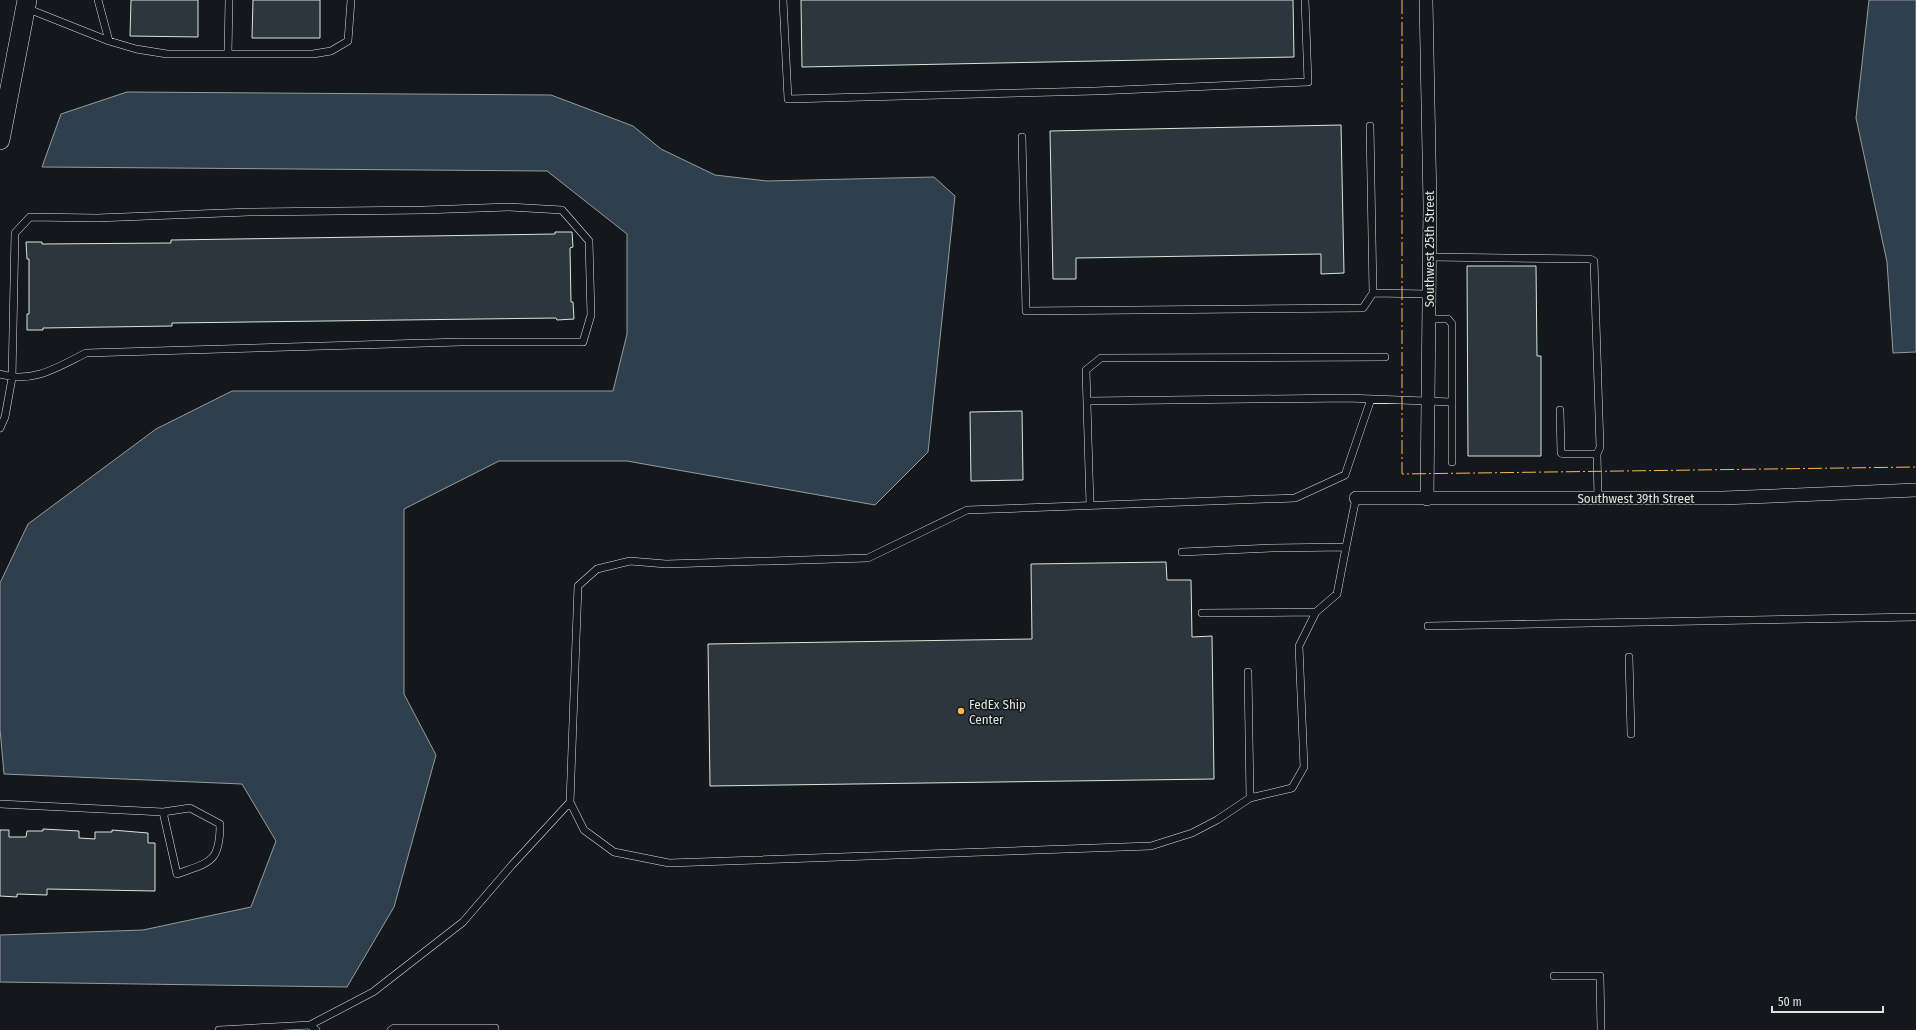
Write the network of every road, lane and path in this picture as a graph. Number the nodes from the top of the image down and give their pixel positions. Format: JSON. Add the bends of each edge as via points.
{"nodes":[{"id":1,"x":98,"y":0,"type":"edge"},
{"id":2,"x":229,"y":0,"type":"edge"},
{"id":3,"x":353,"y":0,"type":"edge"},
{"id":4,"x":783,"y":0,"type":"edge"},
{"id":5,"x":1305,"y":0,"type":"edge"},
{"id":6,"x":1426,"y":0,"type":"edge"},
{"id":7,"x":27,"y":4,"type":"edge"},
{"id":8,"x":109,"y":41,"type":"junction"},
{"id":9,"x":228,"y":54,"type":"junction"},
{"id":10,"x":1370,"y":126,"type":"dead end"},
{"id":11,"x":1022,"y":137,"type":"dead end"},
{"id":12,"x":0,"y":140,"type":"edge"},
{"id":13,"x":1429,"y":257,"type":"junction"},
{"id":14,"x":1373,"y":293,"type":"junction"},
{"id":15,"x":1429,"y":294,"type":"junction"},
{"id":16,"x":1429,"y":319,"type":"junction"},
{"id":17,"x":1385,"y":357,"type":"dead end"},
{"id":18,"x":0,"y":374,"type":"edge"},
{"id":19,"x":12,"y":378,"type":"junction"},
{"id":20,"x":1371,"y":399,"type":"junction"},
{"id":21,"x":1087,"y":401,"type":"junction"},
{"id":22,"x":1428,"y":401,"type":"junction"},
{"id":23,"x":1452,"y":402,"type":"junction"},
{"id":24,"x":1560,"y":410,"type":"dead end"},
{"id":25,"x":0,"y":428,"type":"edge"},
{"id":26,"x":1597,"y":454,"type":"junction"},
{"id":27,"x":1452,"y":462,"type":"dead end"},
{"id":28,"x":1916,"y":490,"type":"edge"},
{"id":29,"x":1356,"y":498,"type":"joint"},
{"id":30,"x":1598,"y":498,"type":"junction"},
{"id":31,"x":1427,"y":499,"type":"junction"},
{"id":32,"x":1090,"y":505,"type":"junction"},
{"id":33,"x":1346,"y":547,"type":"junction"},
{"id":34,"x":1182,"y":552,"type":"dead end"},
{"id":35,"x":1316,"y":612,"type":"junction"},
{"id":36,"x":1202,"y":613,"type":"dead end"},
{"id":37,"x":1916,"y":617,"type":"edge"},
{"id":38,"x":1428,"y":626,"type":"dead end"},
{"id":39,"x":1629,"y":657,"type":"dead end"},
{"id":40,"x":1248,"y":672,"type":"dead end"},
{"id":41,"x":1631,"y":734,"type":"dead end"},
{"id":42,"x":1250,"y":798,"type":"junction"},
{"id":43,"x":570,"y":802,"type":"junction"},
{"id":44,"x":0,"y":804,"type":"edge"},
{"id":45,"x":163,"y":812,"type":"junction"},
{"id":46,"x":1554,"y":976,"type":"dead end"},
{"id":47,"x":310,"y":1025,"type":"junction"},
{"id":48,"x":219,"y":1030,"type":"edge"},
{"id":49,"x":316,"y":1030,"type":"edge"},
{"id":50,"x":391,"y":1030,"type":"edge"},
{"id":51,"x":495,"y":1030,"type":"edge"},
{"id":52,"x":1601,"y":1030,"type":"edge"}],
"edges":[{"from":1,"to":8,"type":"lane"},
{"from":2,"to":9,"type":"lane"},
{"from":3,"to":9,"type":"lane","via":[[348,41],[331,51],[313,54]]},
{"from":4,"to":5,"type":"lane","via":[[788,99],[1095,91],[1308,82]]},
{"from":6,"to":13,"type":"street","name":"Southwest 25th Street"},
{"from":7,"to":8,"type":"lane"},
{"from":7,"to":12,"type":"main road"},
{"from":8,"to":9,"type":"lane","via":[[167,54]]},
{"from":10,"to":14,"type":"lane"},
{"from":11,"to":14,"type":"lane","via":[[1026,311],[1363,308]]},
{"from":13,"to":15,"type":"street","name":"Southwest 25th Street"},
{"from":13,"to":26,"type":"lane","via":[[1594,261],[1600,447]]},
{"from":14,"to":15,"type":"lane"},
{"from":15,"to":16,"type":"street","name":"Southwest 25th Street"},
{"from":16,"to":22,"type":"street","name":"Southwest 25th Street"},
{"from":16,"to":23,"type":"lane","via":[[1448,319],[1452,324]]},
{"from":17,"to":21,"type":"lane","via":[[1101,358],[1086,370]]},
{"from":18,"to":19,"type":"lane"},
{"from":19,"to":19,"type":"lane","via":[[44,374],[86,353],[461,342],[583,342],[591,315],[589,240],[562,210],[508,207],[97,218],[30,217],[15,233]]},
{"from":19,"to":25,"type":"lane","via":[[5,417]]},
{"from":20,"to":21,"type":"lane"},
{"from":20,"to":22,"type":"lane"},
{"from":20,"to":32,"type":"lane","via":[[1345,475],[1295,498]]},
{"from":21,"to":32,"type":"lane"},
{"from":22,"to":23,"type":"lane"},
{"from":22,"to":31,"type":"street","name":"Southwest 25th Street"},
{"from":23,"to":27,"type":"lane"},
{"from":24,"to":26,"type":"lane","via":[[1561,453]]},
{"from":26,"to":30,"type":"lane"},
{"from":28,"to":30,"type":"street","name":"Southwest 39th Street","via":[[1723,498]]},
{"from":29,"to":31,"type":"street","name":"Southwest 39th Street"},
{"from":29,"to":33,"type":"lane"},
{"from":30,"to":31,"type":"street","name":"Southwest 39th Street"},
{"from":32,"to":43,"type":"lane","via":[[967,510],[868,558],[666,564],[630,561],[597,569],[578,586]]},
{"from":33,"to":34,"type":"lane"},
{"from":33,"to":35,"type":"lane","via":[[1337,594]]},
{"from":35,"to":36,"type":"lane"},
{"from":35,"to":42,"type":"lane","via":[[1298,646],[1304,766],[1292,788]]},
{"from":37,"to":38,"type":"lane"},
{"from":39,"to":41,"type":"lane"},
{"from":40,"to":42,"type":"lane"},
{"from":42,"to":43,"type":"lane","via":[[1192,833],[1152,846],[669,863],[614,852],[584,830]]},
{"from":43,"to":47,"type":"lane","via":[[463,922],[373,992]]},
{"from":44,"to":45,"type":"lane"},
{"from":45,"to":45,"type":"lane","via":[[190,808],[220,824],[220,844],[210,862],[177,874]]},
{"from":46,"to":52,"type":"lane","via":[[1600,976]]},
{"from":47,"to":48,"type":"lane"},
{"from":47,"to":49,"type":"lane"},
{"from":50,"to":51,"type":"lane"}]}
